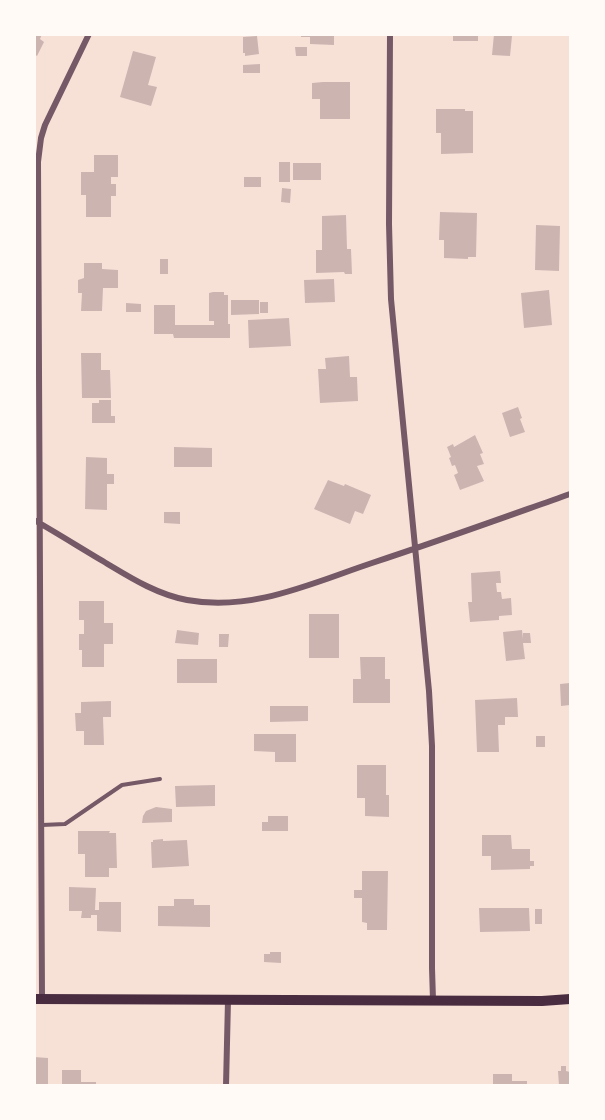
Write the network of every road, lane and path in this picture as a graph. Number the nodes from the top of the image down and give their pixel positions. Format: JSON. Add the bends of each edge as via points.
{"nodes":[{"id":1,"x":89,"y":34,"type":"edge"},
{"id":2,"x":390,"y":34,"type":"edge"},
{"id":3,"x":570,"y":494,"type":"edge"},
{"id":4,"x":38,"y":522,"type":"edge"},
{"id":5,"x":415,"y":549,"type":"junction"},
{"id":6,"x":160,"y":779,"type":"dead end"},
{"id":7,"x":41,"y":825,"type":"junction"},
{"id":8,"x":38,"y":999,"type":"edge"},
{"id":9,"x":570,"y":999,"type":"edge"},
{"id":10,"x":228,"y":1000,"type":"junction"},
{"id":11,"x":433,"y":1000,"type":"junction"},
{"id":12,"x":226,"y":1086,"type":"edge"}],
"edges":[{"from":1,"to":4,"type":"street","via":[[45,124],[38,162]]},
{"from":2,"to":5,"type":"street","via":[[391,299]]},
{"from":3,"to":5,"type":"street"},
{"from":4,"to":5,"type":"street","via":[[139,583],[186,600],[214,603],[269,597]]},
{"from":4,"to":7,"type":"street"},
{"from":5,"to":11,"type":"street","via":[[432,746]]},
{"from":6,"to":7,"type":"lane","via":[[122,785],[65,824]]},
{"from":7,"to":8,"type":"street"},
{"from":8,"to":10,"type":"main road"},
{"from":9,"to":11,"type":"main road"},
{"from":10,"to":11,"type":"main road"},
{"from":10,"to":12,"type":"street"}]}
